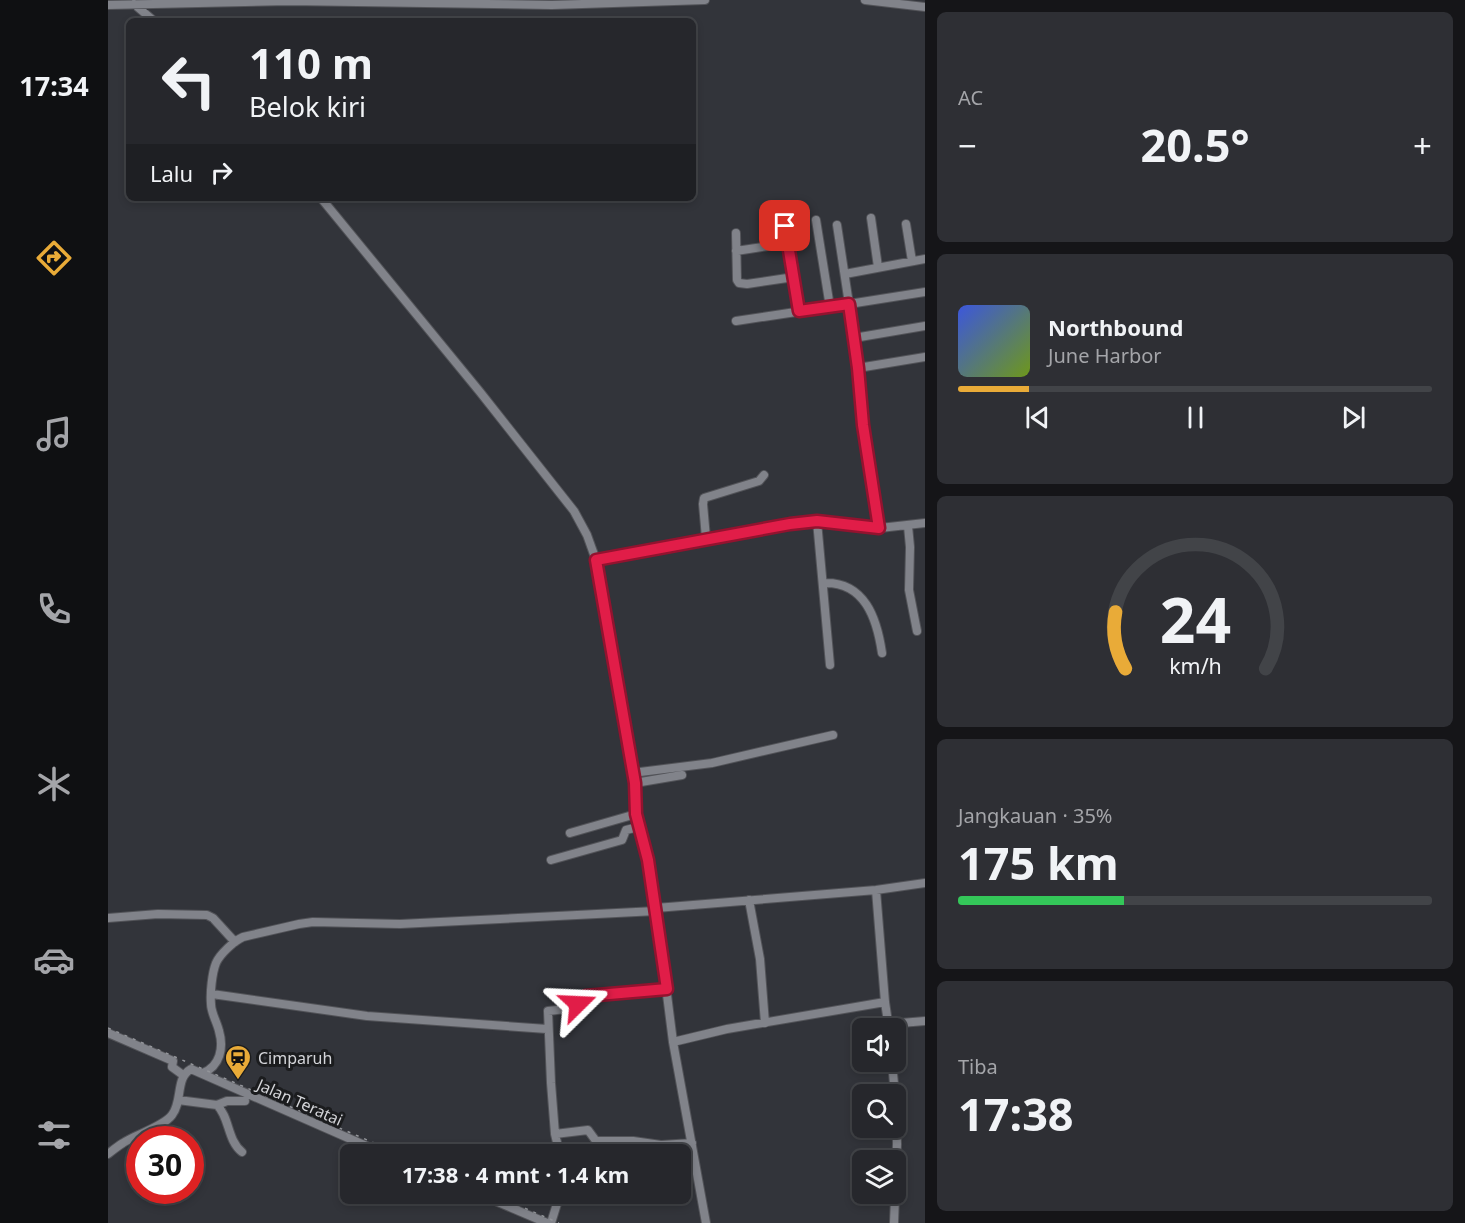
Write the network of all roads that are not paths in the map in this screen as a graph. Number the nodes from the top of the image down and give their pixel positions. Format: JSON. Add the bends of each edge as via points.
{"nodes":[{"id":1,"x":705,"y":0,"type":"edge"},
{"id":2,"x":865,"y":0,"type":"edge"},
{"id":3,"x":133,"y":2,"type":"edge"},
{"id":4,"x":108,"y":5,"type":"edge"},
{"id":5,"x":925,"y":7,"type":"edge"},
{"id":6,"x":151,"y":18,"type":"edge"},
{"id":7,"x":323,"y":201,"type":"edge"},
{"id":8,"x":871,"y":218,"type":"dead end"},
{"id":9,"x":816,"y":220,"type":"dead end"},
{"id":10,"x":906,"y":224,"type":"dead end"},
{"id":11,"x":837,"y":225,"type":"dead end"},
{"id":12,"x":785,"y":226,"type":"dead end"},
{"id":13,"x":736,"y":233,"type":"dead end"},
{"id":14,"x":788,"y":243,"type":"junction"},
{"id":15,"x":736,"y":251,"type":"junction"},
{"id":16,"x":925,"y":259,"type":"edge"},
{"id":17,"x":912,"y":261,"type":"junction"},
{"id":18,"x":878,"y":267,"type":"junction"},
{"id":19,"x":845,"y":274,"type":"junction"},
{"id":20,"x":794,"y":277,"type":"junction"},
{"id":21,"x":925,"y":292,"type":"edge"},
{"id":22,"x":849,"y":304,"type":"junction"},
{"id":23,"x":830,"y":307,"type":"junction"},
{"id":24,"x":799,"y":311,"type":"junction"},
{"id":25,"x":736,"y":321,"type":"dead end"},
{"id":26,"x":925,"y":326,"type":"edge"},
{"id":27,"x":854,"y":338,"type":"junction"},
{"id":28,"x":925,"y":357,"type":"edge"},
{"id":29,"x":858,"y":368,"type":"junction"},
{"id":30,"x":764,"y":475,"type":"dead end"},
{"id":31,"x":817,"y":521,"type":"junction"},
{"id":32,"x":925,"y":523,"type":"edge"},
{"id":33,"x":908,"y":526,"type":"junction"},
{"id":34,"x":879,"y":528,"type":"junction"},
{"id":35,"x":706,"y":538,"type":"junction"},
{"id":36,"x":596,"y":560,"type":"junction"},
{"id":37,"x":823,"y":583,"type":"junction"},
{"id":38,"x":917,"y":631,"type":"dead end"},
{"id":39,"x":882,"y":653,"type":"dead end"},
{"id":40,"x":830,"y":665,"type":"dead end"},
{"id":41,"x":833,"y":735,"type":"dead end"},
{"id":42,"x":632,"y":773,"type":"junction"},
{"id":43,"x":682,"y":776,"type":"dead end"},
{"id":44,"x":635,"y":783,"type":"junction"},
{"id":45,"x":636,"y":814,"type":"junction"},
{"id":46,"x":638,"y":827,"type":"junction"},
{"id":47,"x":570,"y":833,"type":"dead end"},
{"id":48,"x":551,"y":860,"type":"dead end"},
{"id":49,"x":925,"y":883,"type":"edge"},
{"id":50,"x":876,"y":890,"type":"junction"},
{"id":51,"x":749,"y":900,"type":"junction"},
{"id":52,"x":656,"y":910,"type":"junction"},
{"id":53,"x":108,"y":918,"type":"edge"},
{"id":54,"x":235,"y":942,"type":"junction"},
{"id":55,"x":667,"y":989,"type":"junction"},
{"id":56,"x":212,"y":994,"type":"junction"},
{"id":57,"x":885,"y":1002,"type":"junction"},
{"id":58,"x":888,"y":1018,"type":"edge"},
{"id":59,"x":925,"y":1021,"type":"edge"},
{"id":60,"x":765,"y":1023,"type":"junction"},
{"id":61,"x":906,"y":1024,"type":"edge"},
{"id":62,"x":547,"y":1029,"type":"junction"},
{"id":63,"x":108,"y":1033,"type":"edge"},
{"id":64,"x":673,"y":1042,"type":"junction"},
{"id":65,"x":179,"y":1073,"type":"junction"},
{"id":66,"x":203,"y":1073,"type":"junction"},
{"id":67,"x":178,"y":1100,"type":"junction"},
{"id":68,"x":245,"y":1101,"type":"dead end"},
{"id":69,"x":217,"y":1105,"type":"junction"},
{"id":70,"x":555,"y":1134,"type":"junction"},
{"id":71,"x":897,"y":1138,"type":"edge"},
{"id":72,"x":692,"y":1143,"type":"junction"},
{"id":73,"x":362,"y":1144,"type":"edge"},
{"id":74,"x":557,"y":1144,"type":"edge"},
{"id":75,"x":242,"y":1152,"type":"dead end"},
{"id":76,"x":108,"y":1154,"type":"edge"},
{"id":77,"x":503,"y":1204,"type":"edge"},
{"id":78,"x":556,"y":1204,"type":"edge"},
{"id":79,"x":549,"y":1223,"type":"edge"},
{"id":80,"x":706,"y":1223,"type":"edge"},
{"id":81,"x":894,"y":1223,"type":"edge"}],
"edges":[{"from":1,"to":3,"type":"street","via":[[540,5]]},
{"from":2,"to":5,"type":"street"},
{"from":3,"to":4,"type":"street"},
{"from":3,"to":6,"type":"street"},
{"from":7,"to":36,"type":"street","via":[[574,511]]},
{"from":8,"to":18,"type":"street"},
{"from":9,"to":23,"type":"street"},
{"from":10,"to":17,"type":"street"},
{"from":11,"to":19,"type":"street"},
{"from":12,"to":14,"type":"street"},
{"from":13,"to":15,"type":"street"},
{"from":14,"to":15,"type":"street"},
{"from":14,"to":20,"type":"street"},
{"from":15,"to":20,"type":"street","via":[[737,279],[741,284]]},
{"from":16,"to":17,"type":"street"},
{"from":17,"to":18,"type":"street"},
{"from":18,"to":19,"type":"street"},
{"from":19,"to":22,"type":"street"},
{"from":20,"to":24,"type":"street"},
{"from":21,"to":22,"type":"street"},
{"from":22,"to":23,"type":"street"},
{"from":22,"to":27,"type":"street"},
{"from":23,"to":24,"type":"street"},
{"from":24,"to":25,"type":"street"},
{"from":26,"to":27,"type":"street"},
{"from":27,"to":29,"type":"street"},
{"from":28,"to":29,"type":"street"},
{"from":29,"to":34,"type":"street"},
{"from":30,"to":35,"type":"street","via":[[757,482],[705,498]]},
{"from":31,"to":34,"type":"street"},
{"from":31,"to":35,"type":"street"},
{"from":31,"to":37,"type":"street"},
{"from":32,"to":33,"type":"street"},
{"from":33,"to":34,"type":"street"},
{"from":33,"to":38,"type":"street","via":[[909,590]]},
{"from":35,"to":36,"type":"street"},
{"from":36,"to":42,"type":"street"},
{"from":37,"to":39,"type":"street","via":[[839,584],[862,599],[877,627]]},
{"from":37,"to":40,"type":"street"},
{"from":41,"to":42,"type":"street","via":[[712,763]]},
{"from":42,"to":44,"type":"street"},
{"from":43,"to":44,"type":"street"},
{"from":44,"to":45,"type":"street"},
{"from":45,"to":46,"type":"street"},
{"from":45,"to":47,"type":"street"},
{"from":46,"to":48,"type":"street","via":[[625,831],[622,840]]},
{"from":46,"to":52,"type":"street"},
{"from":49,"to":50,"type":"street"},
{"from":50,"to":51,"type":"street"},
{"from":50,"to":57,"type":"street"},
{"from":51,"to":52,"type":"street"},
{"from":51,"to":60,"type":"street","via":[[760,959]]},
{"from":52,"to":54,"type":"street","via":[[400,924],[313,922]]},
{"from":52,"to":55,"type":"street"},
{"from":53,"to":54,"type":"street","via":[[207,915]]},
{"from":54,"to":56,"type":"street","via":[[217,962]]},
{"from":55,"to":62,"type":"street","via":[[581,997],[575,1008],[548,1011]]},
{"from":55,"to":64,"type":"street"},
{"from":56,"to":62,"type":"street","via":[[367,1016]]},
{"from":56,"to":66,"type":"street","via":[[210,1005],[220,1031],[221,1047],[215,1065]]},
{"from":57,"to":58,"type":"street"},
{"from":57,"to":60,"type":"street"},
{"from":59,"to":61,"type":"street"},
{"from":60,"to":64,"type":"street"},
{"from":62,"to":70,"type":"street"},
{"from":63,"to":65,"type":"street","via":[[173,1061],[172,1067]]},
{"from":64,"to":72,"type":"street"},
{"from":65,"to":66,"type":"street","via":[[191,1069]]},
{"from":65,"to":67,"type":"street"},
{"from":66,"to":73,"type":"street","name":"Jalan Teratai"},
{"from":67,"to":69,"type":"street"},
{"from":67,"to":76,"type":"street","via":[[168,1119]]},
{"from":68,"to":69,"type":"street"},
{"from":69,"to":75,"type":"street"},
{"from":70,"to":72,"type":"street","via":[[588,1130],[596,1141]]},
{"from":70,"to":74,"type":"street"},
{"from":71,"to":81,"type":"street"},
{"from":72,"to":80,"type":"street"},
{"from":77,"to":79,"type":"street"},
{"from":78,"to":79,"type":"street"}]}
